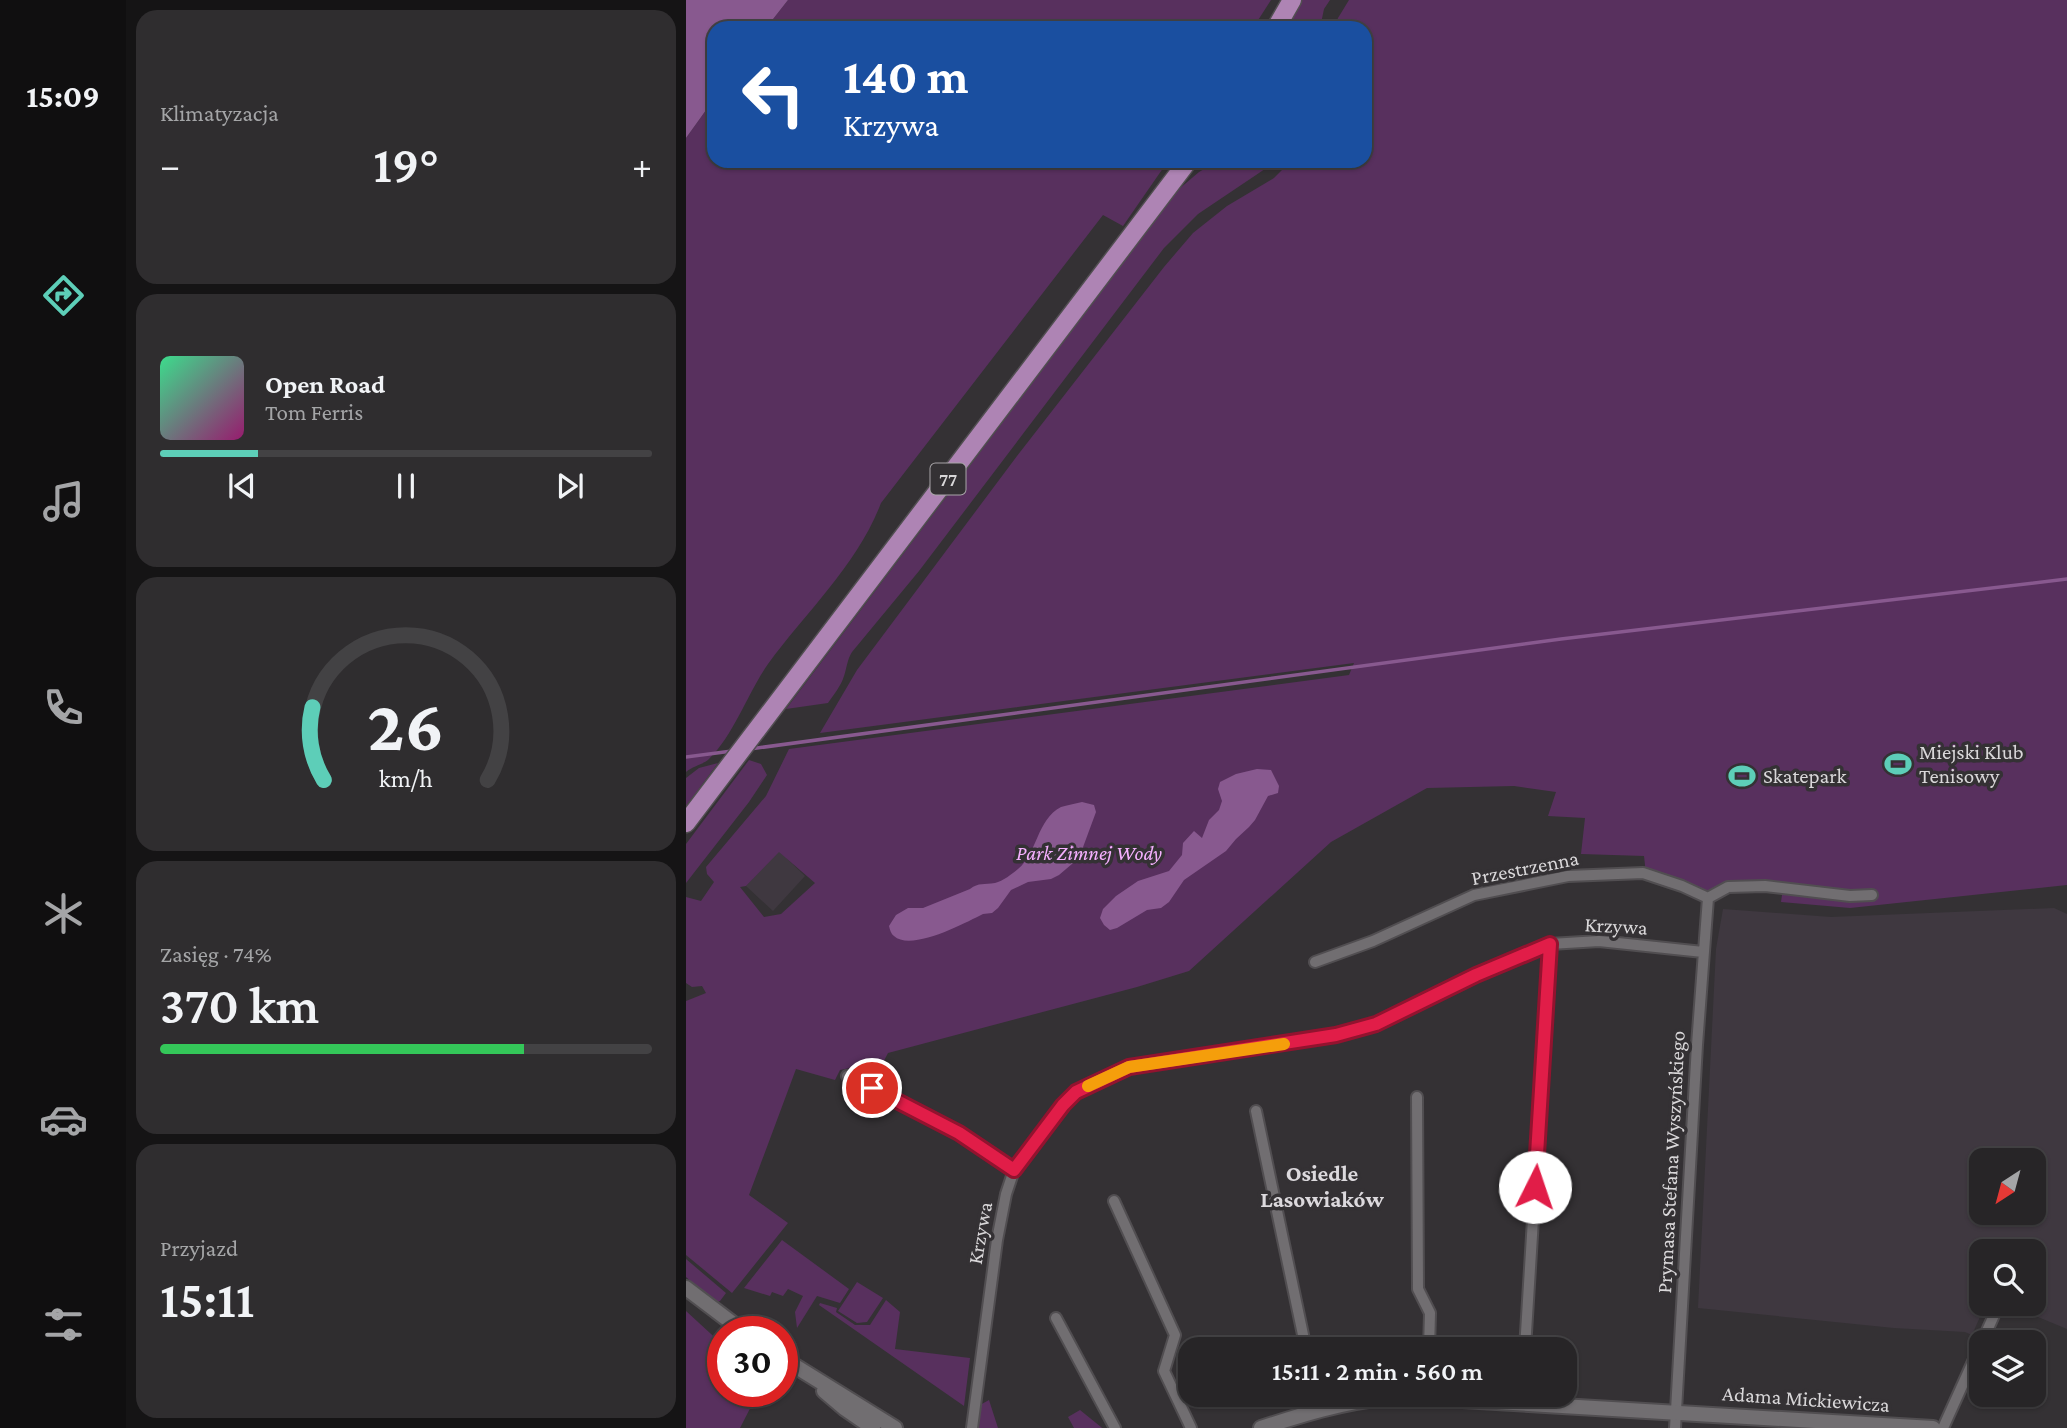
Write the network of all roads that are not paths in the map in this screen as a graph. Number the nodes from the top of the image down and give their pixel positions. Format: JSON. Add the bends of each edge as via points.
{"nodes":[{"id":1,"x":1292,"y":0,"type":"edge"},
{"id":2,"x":1280,"y":21,"type":"edge"},
{"id":3,"x":1183,"y":168,"type":"edge"},
{"id":4,"x":686,"y":823,"type":"edge"},
{"id":5,"x":1872,"y":895,"type":"dead end"},
{"id":6,"x":1708,"y":898,"type":"junction"},
{"id":7,"x":1550,"y":944,"type":"junction"},
{"id":8,"x":1703,"y":952,"type":"junction"},
{"id":9,"x":1315,"y":962,"type":"dead end"},
{"id":10,"x":847,"y":1076,"type":"dead end"},
{"id":11,"x":1417,"y":1097,"type":"dead end"},
{"id":12,"x":1256,"y":1111,"type":"dead end"},
{"id":13,"x":1014,"y":1170,"type":"junction"},
{"id":14,"x":1114,"y":1201,"type":"dead end"},
{"id":15,"x":686,"y":1288,"type":"edge"},
{"id":16,"x":723,"y":1316,"type":"edge"},
{"id":17,"x":1056,"y":1318,"type":"dead end"},
{"id":18,"x":1303,"y":1337,"type":"edge"},
{"id":19,"x":1429,"y":1337,"type":"edge"},
{"id":20,"x":1526,"y":1337,"type":"edge"},
{"id":21,"x":799,"y":1369,"type":"joint"},
{"id":22,"x":1969,"y":1370,"type":"edge"},
{"id":23,"x":1577,"y":1404,"type":"edge"},
{"id":24,"x":1317,"y":1407,"type":"edge"},
{"id":25,"x":1334,"y":1407,"type":"edge"},
{"id":26,"x":1318,"y":1410,"type":"junction"},
{"id":27,"x":1677,"y":1412,"type":"junction"},
{"id":28,"x":873,"y":1428,"type":"edge"},
{"id":29,"x":895,"y":1428,"type":"edge"},
{"id":30,"x":972,"y":1428,"type":"edge"},
{"id":31,"x":1115,"y":1428,"type":"edge"},
{"id":32,"x":1191,"y":1428,"type":"edge"},
{"id":33,"x":1261,"y":1428,"type":"edge"},
{"id":34,"x":1675,"y":1428,"type":"edge"},
{"id":35,"x":1933,"y":1428,"type":"edge"},
{"id":36,"x":1943,"y":1428,"type":"edge"}],
"edges":[{"from":1,"to":2,"type":"main road"},
{"from":3,"to":4,"type":"main road","number":"77"},
{"from":5,"to":6,"type":"street","via":[[1765,886],[1728,887]]},
{"from":6,"to":8,"type":"street","name":"Prymasa Stefana Wyszyńskiego"},
{"from":6,"to":9,"type":"street","name":"Przestrzenna","via":[[1643,873],[1568,876],[1474,895]]},
{"from":7,"to":8,"type":"street","name":"Krzywa","via":[[1599,941]]},
{"from":7,"to":13,"type":"street","name":"Krzywa","via":[[1376,1024],[1336,1035],[1129,1067],[1076,1092]]},
{"from":7,"to":20,"type":"street"},
{"from":8,"to":27,"type":"street","name":"Prymasa Stefana Wyszyńskiego"},
{"from":10,"to":13,"type":"street","via":[[959,1133]]},
{"from":11,"to":19,"type":"street","via":[[1418,1289],[1430,1313]]},
{"from":12,"to":18,"type":"street"},
{"from":13,"to":30,"type":"street","name":"Krzywa","via":[[997,1240]]},
{"from":14,"to":32,"type":"street","via":[[1175,1335],[1164,1371]]},
{"from":15,"to":16,"type":"street"},
{"from":17,"to":31,"type":"street"},
{"from":21,"to":28,"type":"street"},
{"from":21,"to":29,"type":"street"},
{"from":22,"to":36,"type":"street"},
{"from":23,"to":27,"type":"street","name":"Adama Mickiewicza"},
{"from":24,"to":26,"type":"street"},
{"from":25,"to":26,"type":"street","name":"Adama Mickiewicza"},
{"from":26,"to":33,"type":"street","name":"Adama Mickiewicza"},
{"from":27,"to":34,"type":"street","name":"Prymasa Stefana Wyszyńskiego"},
{"from":27,"to":35,"type":"street","name":"Adama Mickiewicza"}]}
